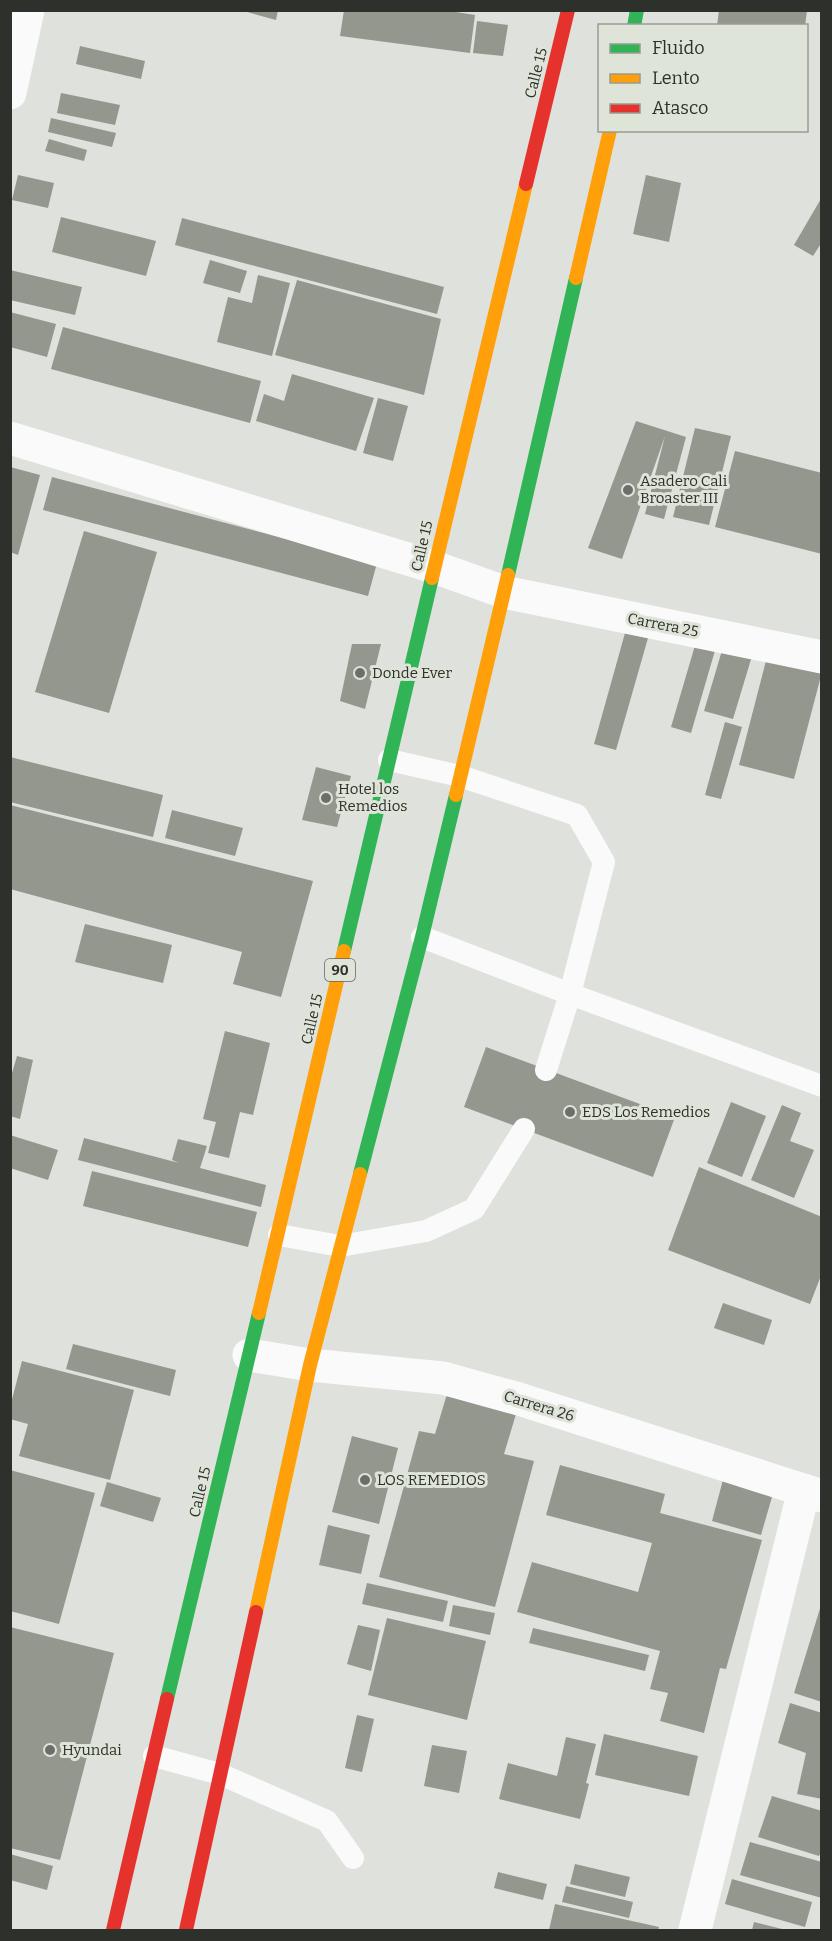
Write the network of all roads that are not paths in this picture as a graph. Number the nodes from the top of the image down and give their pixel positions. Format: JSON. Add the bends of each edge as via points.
{"nodes":[{"id":1,"x":28,"y":10,"type":"edge"},
{"id":2,"x":568,"y":10,"type":"edge"},
{"id":3,"x":12,"y":85,"type":"edge"},
{"id":4,"x":610,"y":132,"type":"edge"},
{"id":5,"x":10,"y":438,"type":"edge"},
{"id":6,"x":434,"y":567,"type":"junction"},
{"id":7,"x":504,"y":592,"type":"junction"},
{"id":8,"x":822,"y":657,"type":"edge"},
{"id":9,"x":389,"y":760,"type":"junction"},
{"id":10,"x":460,"y":776,"type":"junction"},
{"id":11,"x":422,"y":937,"type":"junction"},
{"id":12,"x":570,"y":994,"type":"junction"},
{"id":13,"x":546,"y":1070,"type":"dead end"},
{"id":14,"x":822,"y":1086,"type":"edge"},
{"id":15,"x":524,"y":1129,"type":"dead end"},
{"id":16,"x":279,"y":1235,"type":"junction"},
{"id":17,"x":340,"y":1246,"type":"junction"},
{"id":18,"x":249,"y":1355,"type":"junction"},
{"id":19,"x":310,"y":1365,"type":"junction"},
{"id":20,"x":813,"y":1493,"type":"edge"},
{"id":21,"x":154,"y":1756,"type":"junction"},
{"id":22,"x":220,"y":1774,"type":"junction"},
{"id":23,"x":353,"y":1858,"type":"dead end"},
{"id":24,"x":113,"y":1930,"type":"edge"},
{"id":25,"x":186,"y":1930,"type":"edge"},
{"id":26,"x":695,"y":1930,"type":"edge"}],
"edges":[{"from":1,"to":3,"type":"street"},
{"from":2,"to":6,"type":"highway","name":"Calle 15","number":"90"},
{"from":4,"to":7,"type":"highway"},
{"from":5,"to":6,"type":"street","name":"Carrera 25"},
{"from":6,"to":7,"type":"street","name":"Carrera 25"},
{"from":6,"to":9,"type":"highway","name":"Calle 15","number":"90"},
{"from":7,"to":8,"type":"street","name":"Carrera 25"},
{"from":7,"to":10,"type":"highway"},
{"from":9,"to":10,"type":"lane"},
{"from":9,"to":16,"type":"highway","name":"Calle 15","number":"90"},
{"from":10,"to":11,"type":"highway"},
{"from":10,"to":12,"type":"lane","via":[[577,815],[604,862]]},
{"from":11,"to":12,"type":"lane"},
{"from":11,"to":17,"type":"highway"},
{"from":12,"to":13,"type":"lane"},
{"from":12,"to":14,"type":"lane"},
{"from":15,"to":17,"type":"lane","via":[[474,1209],[426,1231]]},
{"from":16,"to":17,"type":"lane"},
{"from":16,"to":18,"type":"highway","name":"Calle 15","number":"90"},
{"from":17,"to":19,"type":"highway"},
{"from":18,"to":19,"type":"street","name":"Carrera 26"},
{"from":18,"to":21,"type":"highway","name":"Calle 15","number":"90"},
{"from":19,"to":20,"type":"street","name":"Carrera 26","via":[[443,1378]]},
{"from":19,"to":22,"type":"highway"},
{"from":20,"to":26,"type":"street"},
{"from":21,"to":22,"type":"lane"},
{"from":21,"to":24,"type":"highway","name":"Calle 15","number":"90"},
{"from":22,"to":23,"type":"lane","via":[[327,1821]]},
{"from":22,"to":25,"type":"highway"}]}
